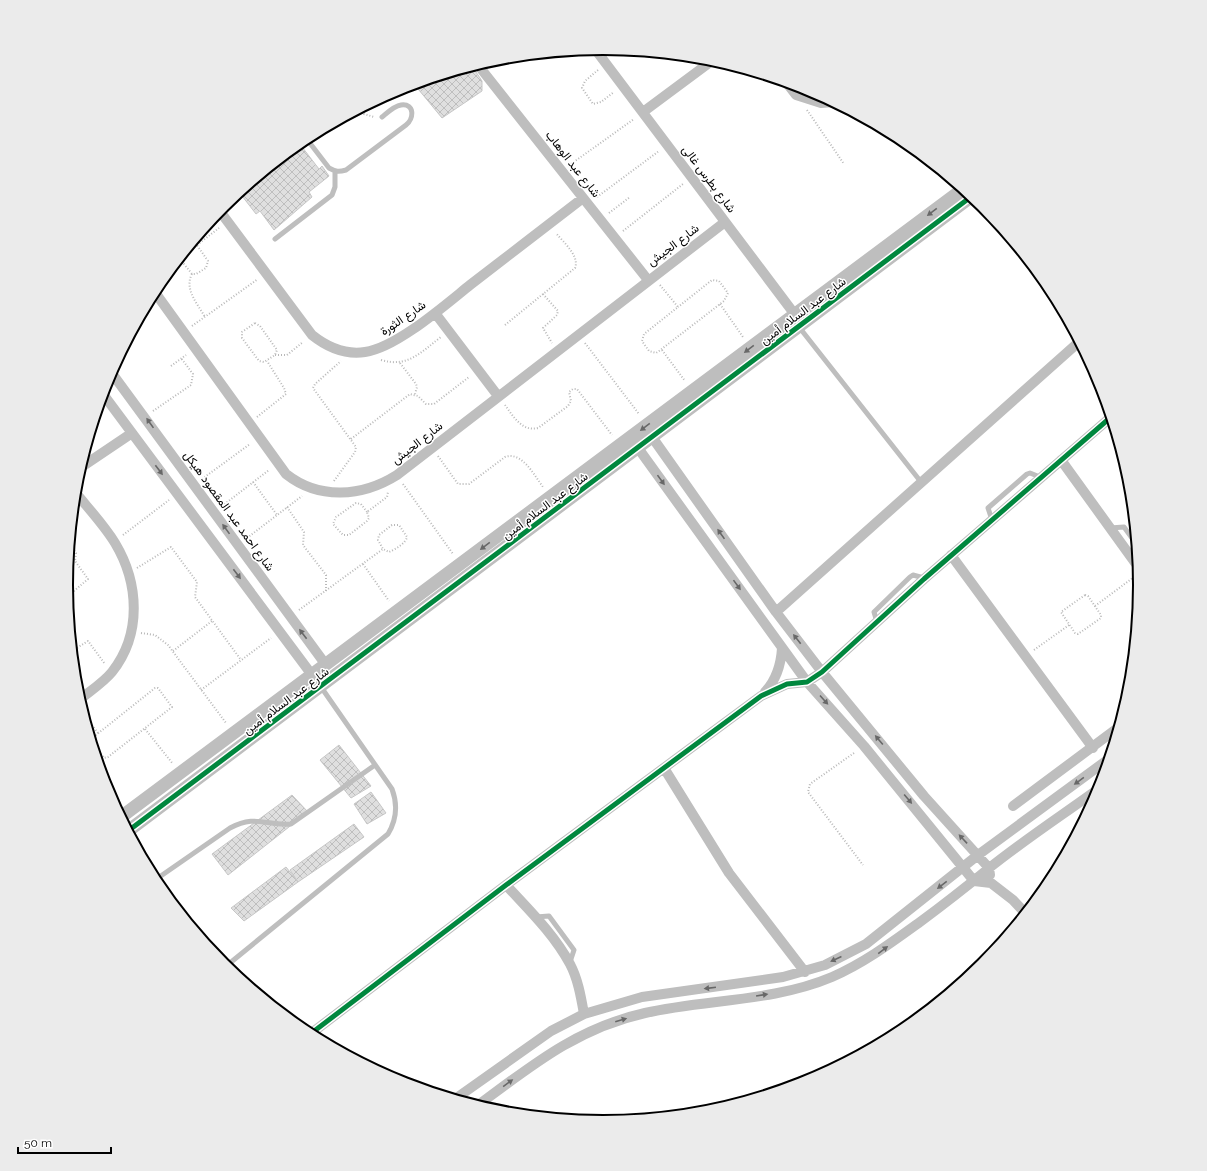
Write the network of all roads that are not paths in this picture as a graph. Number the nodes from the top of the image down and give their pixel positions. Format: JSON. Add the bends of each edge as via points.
{"nodes":[{"id":1,"x":599,"y":55,"type":"edge"},
{"id":2,"x":706,"y":65,"type":"edge"},
{"id":3,"x":482,"y":69,"type":"edge"},
{"id":4,"x":792,"y":90,"type":"edge"},
{"id":5,"x":823,"y":103,"type":"edge"},
{"id":6,"x":643,"y":112,"type":"junction"},
{"id":7,"x":382,"y":117,"type":"road end"},
{"id":8,"x":310,"y":143,"type":"edge"},
{"id":9,"x":335,"y":171,"type":"junction"},
{"id":10,"x":959,"y":192,"type":"edge"},
{"id":11,"x":585,"y":200,"type":"junction"},
{"id":12,"x":967,"y":200,"type":"edge"},
{"id":13,"x":223,"y":216,"type":"edge"},
{"id":14,"x":725,"y":222,"type":"junction"},
{"id":15,"x":275,"y":239,"type":"dead end"},
{"id":16,"x":650,"y":279,"type":"junction"},
{"id":17,"x":158,"y":297,"type":"edge"},
{"id":18,"x":435,"y":312,"type":"junction"},
{"id":19,"x":799,"y":322,"type":"junction"},
{"id":20,"x":1076,"y":345,"type":"edge"},
{"id":21,"x":115,"y":377,"type":"edge"},
{"id":22,"x":498,"y":396,"type":"junction"},
{"id":23,"x":107,"y":399,"type":"edge"},
{"id":24,"x":1108,"y":420,"type":"edge"},
{"id":25,"x":132,"y":433,"type":"junction"},
{"id":26,"x":652,"y":438,"type":"junction"},
{"id":27,"x":638,"y":448,"type":"junction"},
{"id":28,"x":1061,"y":460,"type":"junction"},
{"id":29,"x":87,"y":463,"type":"edge"},
{"id":30,"x":921,"y":482,"type":"junction"},
{"id":31,"x":81,"y":499,"type":"edge"},
{"id":32,"x":1110,"y":528,"type":"junction"},
{"id":33,"x":1131,"y":537,"type":"edge"},
{"id":34,"x":951,"y":555,"type":"junction"},
{"id":35,"x":1133,"y":560,"type":"edge"},
{"id":36,"x":776,"y":612,"type":"junction"},
{"id":37,"x":782,"y":648,"type":"junction"},
{"id":38,"x":326,"y":665,"type":"junction"},
{"id":39,"x":822,"y":672,"type":"junction"},
{"id":40,"x":312,"y":675,"type":"junction"},
{"id":41,"x":335,"y":677,"type":"junction"},
{"id":42,"x":807,"y":682,"type":"junction"},
{"id":43,"x":321,"y":687,"type":"junction"},
{"id":44,"x":85,"y":695,"type":"edge"},
{"id":45,"x":761,"y":696,"type":"junction"},
{"id":46,"x":1113,"y":733,"type":"edge"},
{"id":47,"x":1093,"y":748,"type":"junction"},
{"id":48,"x":1104,"y":763,"type":"edge"},
{"id":49,"x":375,"y":765,"type":"junction"},
{"id":50,"x":664,"y":768,"type":"junction"},
{"id":51,"x":1092,"y":794,"type":"edge"},
{"id":52,"x":1013,"y":806,"type":"dead end"},
{"id":53,"x":125,"y":814,"type":"edge"},
{"id":54,"x":132,"y":828,"type":"edge"},
{"id":55,"x":978,"y":855,"type":"junction"},
{"id":56,"x":964,"y":867,"type":"junction"},
{"id":57,"x":989,"y":868,"type":"junction"},
{"id":58,"x":160,"y":877,"type":"edge"},
{"id":59,"x":974,"y":881,"type":"junction"},
{"id":60,"x":991,"y":883,"type":"junction"},
{"id":61,"x":506,"y":884,"type":"junction"},
{"id":62,"x":1022,"y":910,"type":"edge"},
{"id":63,"x":230,"y":963,"type":"edge"},
{"id":64,"x":805,"y":972,"type":"junction"},
{"id":65,"x":584,"y":1014,"type":"junction"},
{"id":66,"x":315,"y":1031,"type":"edge"},
{"id":67,"x":459,"y":1096,"type":"edge"},
{"id":68,"x":483,"y":1102,"type":"edge"}],
"edges":[{"from":1,"to":6,"type":"street","name":"شارع بطرس غالى"},
{"from":2,"to":6,"type":"street"},
{"from":3,"to":11,"type":"street","name":"شارع عبد الوهاب"},
{"from":4,"to":5,"type":"street","via":[[796,94]]},
{"from":6,"to":14,"type":"street","name":"شارع بطرس غالى"},
{"from":7,"to":9,"type":"lane","via":[[400,105],[410,109],[412,115],[411,121],[346,170]]},
{"from":8,"to":9,"type":"lane"},
{"from":9,"to":15,"type":"lane","via":[[332,195]]},
{"from":10,"to":19,"type":"street","name":"شارع عبد السلام أمين","one_way":true},
{"from":11,"to":16,"type":"street","name":"شارع عبد الوهاب"},
{"from":11,"to":18,"type":"street","name":"شارع الثورة","via":[[549,224]]},
{"from":12,"to":19,"type":"street","name":"شارع عبد السلام أمين"},
{"from":13,"to":18,"type":"street","name":"شارع الثورة","via":[[312,335],[336,350],[366,352],[380,348]]},
{"from":14,"to":16,"type":"street","name":"شارع الجيش"},
{"from":14,"to":19,"type":"street","name":"شارع بطرس غالى"},
{"from":16,"to":22,"type":"street","name":"شارع الجيش"},
{"from":17,"to":22,"type":"street","name":"شارع الجيش","via":[[286,474],[299,484],[312,488],[327,492],[357,491],[382,483],[397,475]]},
{"from":18,"to":22,"type":"street"},
{"from":19,"to":26,"type":"street","name":"شارع عبد السلام أمين"},
{"from":19,"to":30,"type":"lane"},
{"from":19,"to":38,"type":"street","name":"شارع عبد السلام أمين","one_way":true,"via":[[751,348]]},
{"from":20,"to":30,"type":"street"},
{"from":38,"to":21,"type":"street","name":"شارع احمد عبد المقصود هيكل","one_way":true},
{"from":23,"to":25,"type":"street"},
{"from":24,"to":28,"type":"street"},
{"from":25,"to":29,"type":"street"},
{"from":25,"to":40,"type":"street","one_way":true},
{"from":26,"to":27,"type":"street","name":"شارع عبد السلام أمين"},
{"from":36,"to":26,"type":"street","one_way":true},
{"from":27,"to":37,"type":"street","one_way":true},
{"from":27,"to":41,"type":"street","name":"شارع عبد السلام أمين"},
{"from":28,"to":32,"type":"street"},
{"from":28,"to":34,"type":"street"},
{"from":30,"to":36,"type":"street"},
{"from":31,"to":44,"type":"street","via":[[114,541],[130,574],[134,593],[132,632],[124,653],[112,673]]},
{"from":32,"to":33,"type":"lane","via":[[1124,527]]},
{"from":32,"to":35,"type":"street"},
{"from":34,"to":39,"type":"street"},
{"from":34,"to":47,"type":"street"},
{"from":39,"to":36,"type":"street","one_way":true},
{"from":37,"to":42,"type":"street"},
{"from":37,"to":45,"type":"street","via":[[777,674]]},
{"from":38,"to":40,"type":"street","name":"شارع عبد السلام أمين"},
{"from":38,"to":41,"type":"street"},
{"from":39,"to":42,"type":"street"},
{"from":55,"to":39,"type":"street","one_way":true,"via":[[924,796]]},
{"from":40,"to":43,"type":"street"},
{"from":40,"to":53,"type":"street","name":"شارع عبد السلام أمين"},
{"from":41,"to":43,"type":"street","name":"شارع عبد السلام أمين"},
{"from":42,"to":45,"type":"street","via":[[783,686]]},
{"from":42,"to":56,"type":"street","one_way":true,"via":[[864,746]]},
{"from":43,"to":49,"type":"lane"},
{"from":43,"to":54,"type":"street","name":"شارع عبد السلام أمين"},
{"from":45,"to":50,"type":"street"},
{"from":46,"to":47,"type":"street"},
{"from":47,"to":52,"type":"street"},
{"from":48,"to":55,"type":"street","one_way":true},
{"from":49,"to":58,"type":"lane","via":[[291,824],[242,821]]},
{"from":49,"to":63,"type":"lane","via":[[392,789],[395,798],[396,817],[388,834]]},
{"from":50,"to":61,"type":"street"},
{"from":50,"to":64,"type":"street","via":[[729,873]]},
{"from":51,"to":57,"type":"street"},
{"from":55,"to":56,"type":"street"},
{"from":55,"to":57,"type":"street"},
{"from":56,"to":59,"type":"street"},
{"from":56,"to":64,"type":"street","one_way":true,"via":[[866,944]]},
{"from":57,"to":59,"type":"street"},
{"from":57,"to":60,"type":"street"},
{"from":59,"to":60,"type":"street"},
{"from":68,"to":59,"type":"street","one_way":true,"via":[[558,1047],[614,1021],[669,1008],[787,991],[831,978],[876,955]]},
{"from":60,"to":62,"type":"street"},
{"from":61,"to":65,"type":"street","via":[[536,917],[569,963],[579,988]]},
{"from":61,"to":66,"type":"street"},
{"from":64,"to":65,"type":"street","one_way":true,"via":[[642,997]]},
{"from":65,"to":67,"type":"street","via":[[551,1031]]}]}
